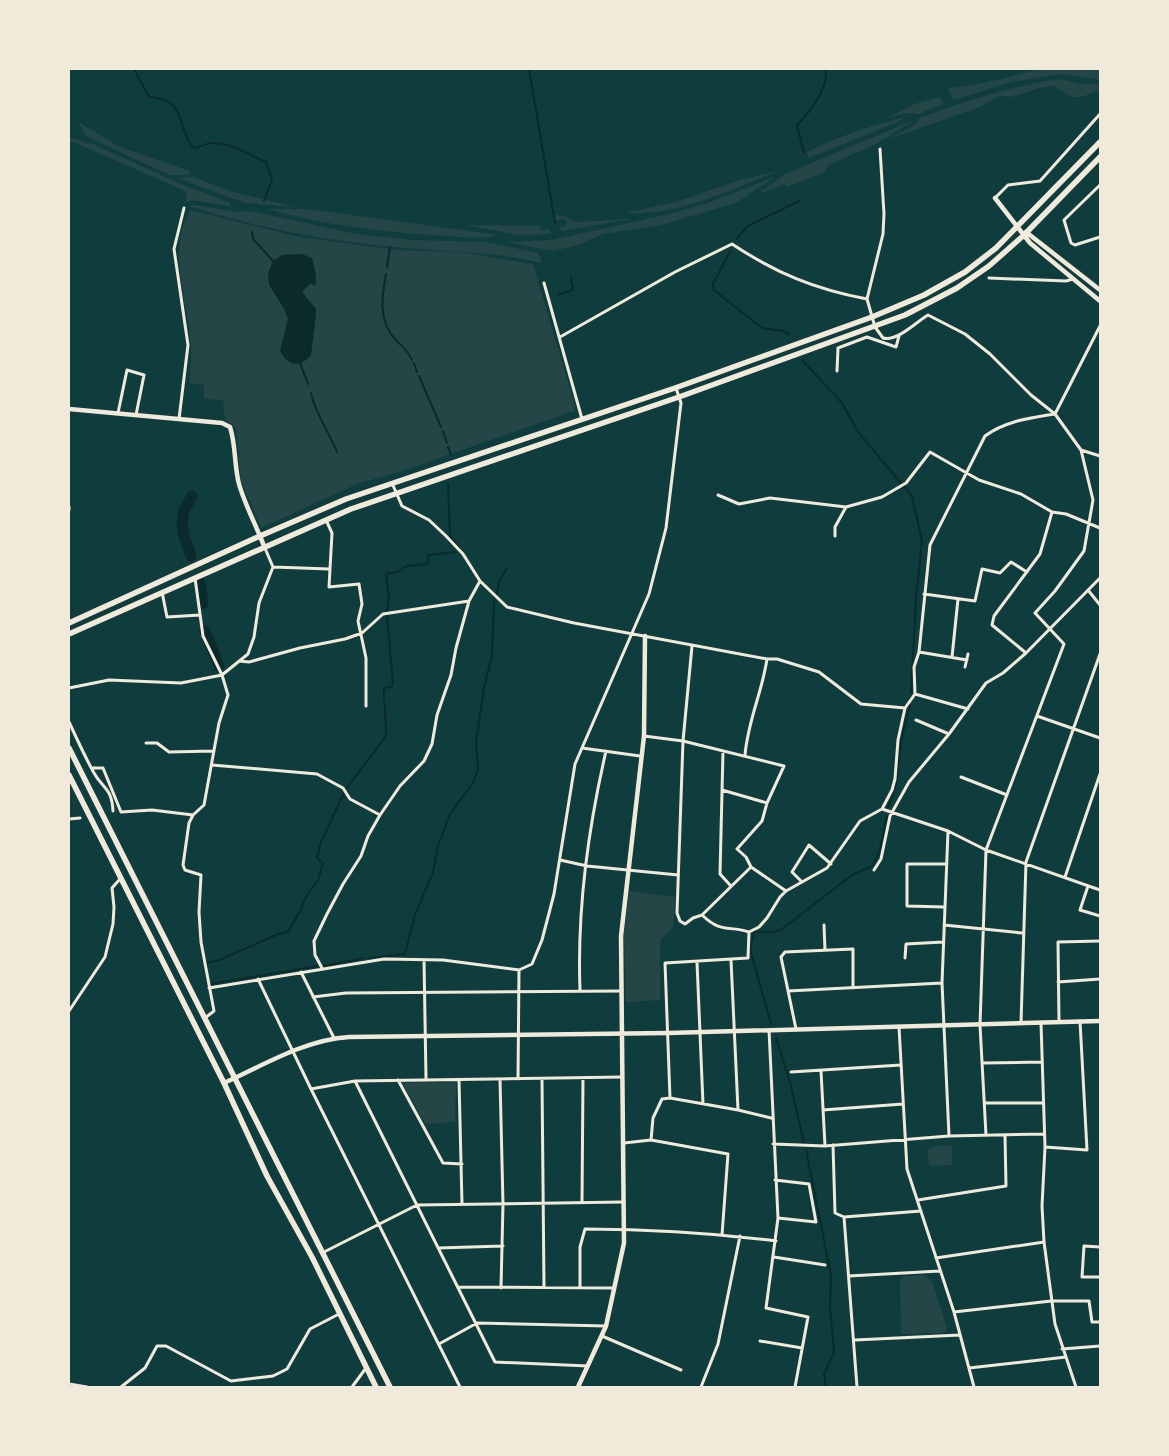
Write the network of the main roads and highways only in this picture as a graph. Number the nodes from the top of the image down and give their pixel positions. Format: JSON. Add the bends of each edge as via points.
{"nodes":[{"id":1,"x":1100,"y":142,"type":"edge"},
{"id":2,"x":1100,"y":157,"type":"edge"},
{"id":3,"x":69,"y":623,"type":"edge"},
{"id":4,"x":69,"y":634,"type":"edge"},
{"id":5,"x":69,"y":748,"type":"edge"},
{"id":6,"x":69,"y":775,"type":"edge"},
{"id":7,"x":376,"y":1387,"type":"edge"},
{"id":8,"x":390,"y":1387,"type":"edge"}],
"edges":[{"from":1,"to":3,"type":"main road","via":[[1018,228],[984,258],[945,285],[872,317],[675,388],[392,483],[260,536]]},
{"from":2,"to":4,"type":"main road","via":[[989,266],[922,308],[679,397],[326,519]]},
{"from":5,"to":8,"type":"main road"},
{"from":6,"to":7,"type":"main road","via":[[224,1083],[267,1176]]}]}
